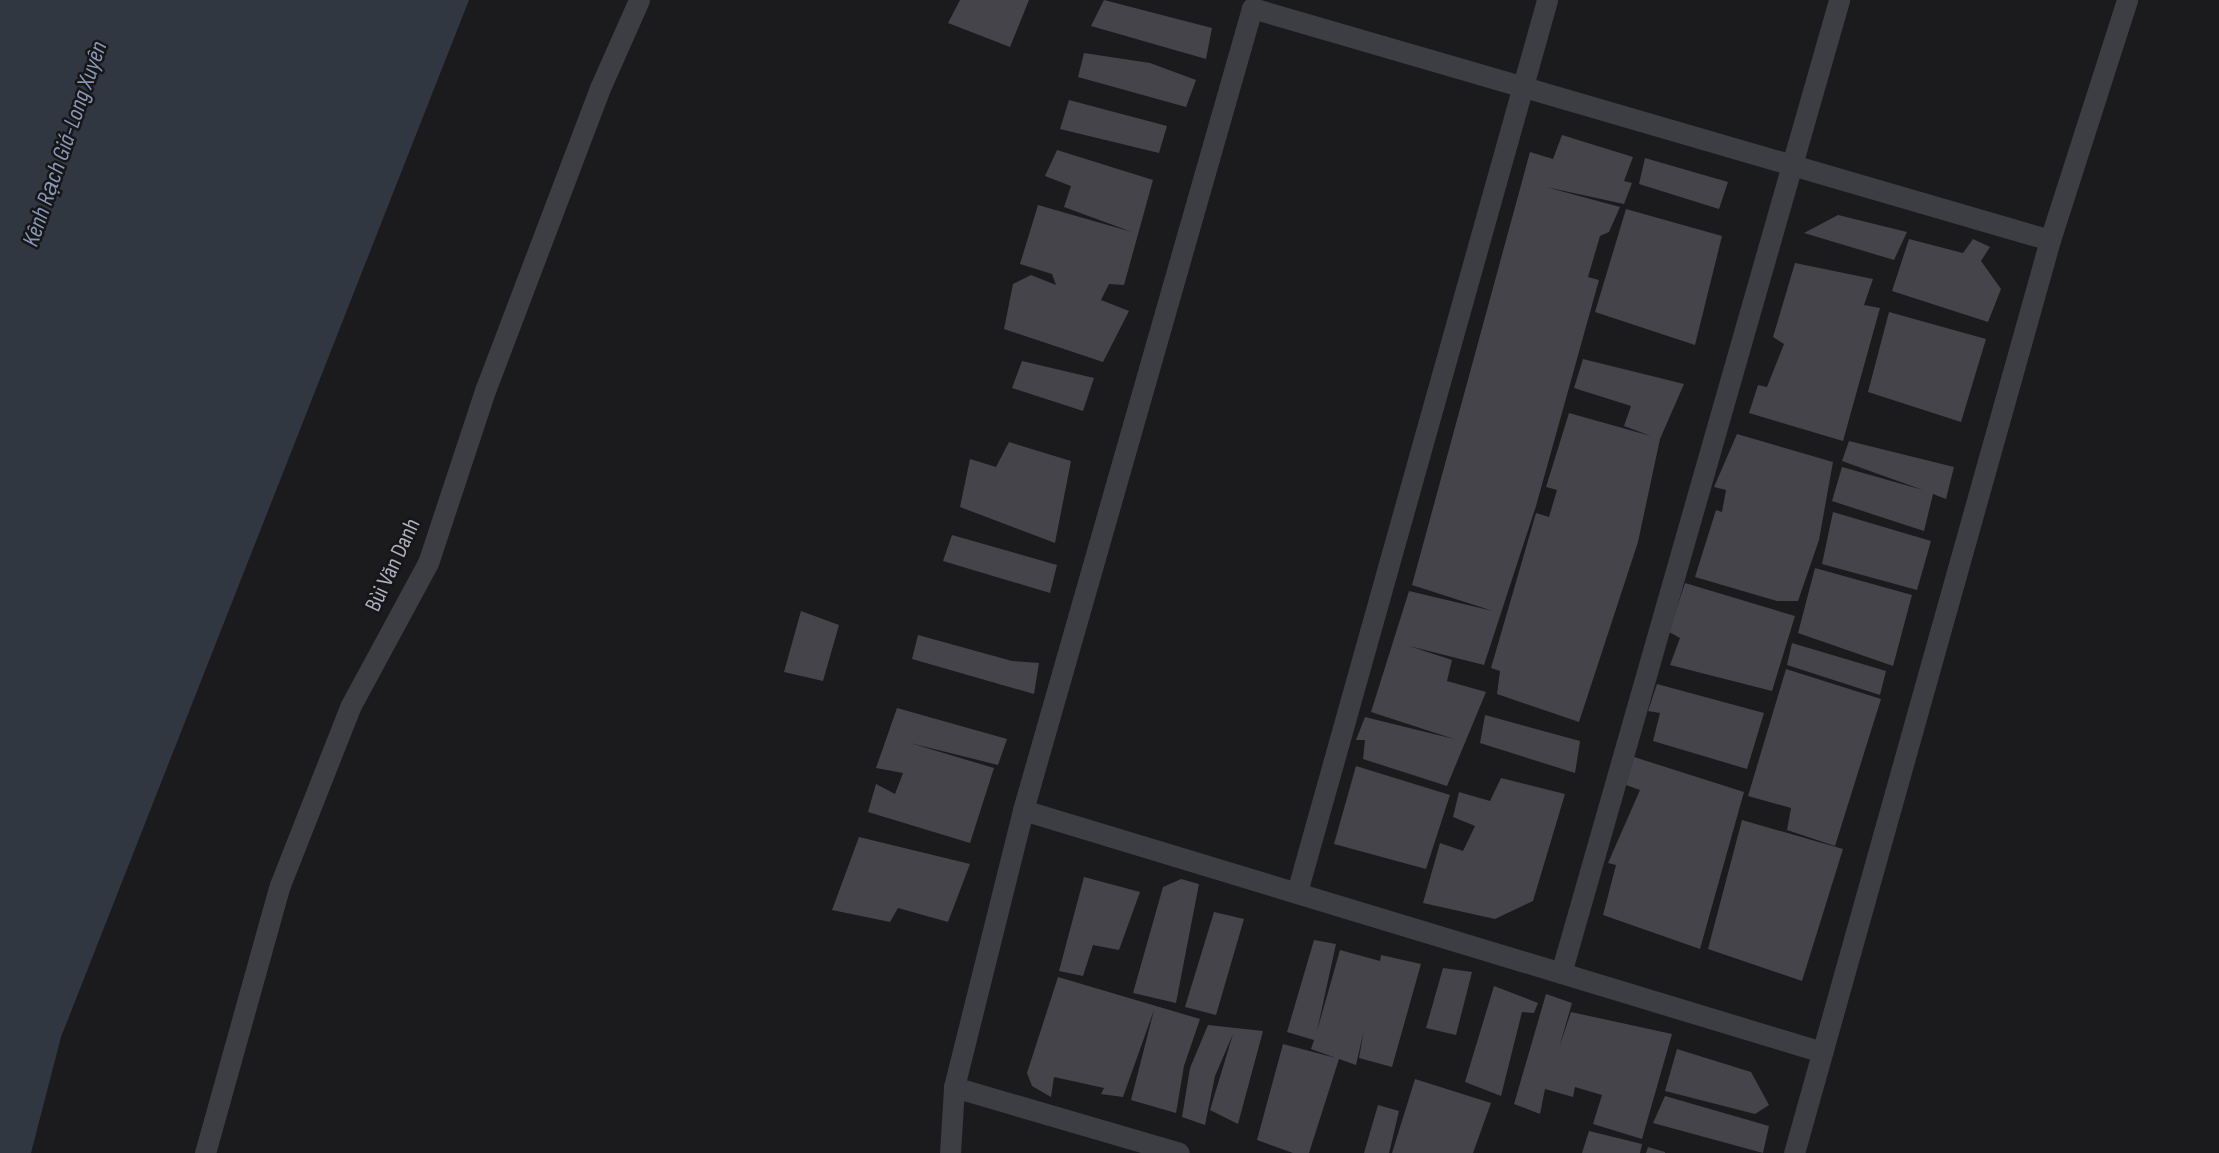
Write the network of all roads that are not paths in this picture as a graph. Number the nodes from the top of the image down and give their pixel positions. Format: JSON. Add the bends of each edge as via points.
{"nodes":[{"id":1,"x":639,"y":0,"type":"edge"},
{"id":2,"x":1546,"y":0,"type":"edge"},
{"id":3,"x":1839,"y":0,"type":"edge"},
{"id":4,"x":2127,"y":0,"type":"edge"},
{"id":5,"x":1253,"y":4,"type":"edge"},
{"id":6,"x":1522,"y":87,"type":"junction"},
{"id":7,"x":1791,"y":165,"type":"junction"},
{"id":8,"x":2050,"y":240,"type":"junction"},
{"id":9,"x":1023,"y":810,"type":"junction"},
{"id":10,"x":1297,"y":892,"type":"junction"},
{"id":11,"x":1561,"y":973,"type":"junction"},
{"id":12,"x":1822,"y":1052,"type":"junction"},
{"id":13,"x":954,"y":1087,"type":"junction"},
{"id":14,"x":205,"y":1153,"type":"edge"},
{"id":15,"x":950,"y":1153,"type":"edge"},
{"id":16,"x":1179,"y":1153,"type":"edge"},
{"id":17,"x":1794,"y":1153,"type":"edge"}],
"edges":[{"from":1,"to":14,"type":"street","name":"Bùi Văn Danh","via":[[600,88],[486,388],[428,563],[350,707],[279,885]]},
{"from":2,"to":6,"type":"street"},
{"from":3,"to":7,"type":"street"},
{"from":4,"to":8,"type":"street"},
{"from":5,"to":6,"type":"street"},
{"from":5,"to":9,"type":"street"},
{"from":6,"to":7,"type":"street"},
{"from":6,"to":10,"type":"street"},
{"from":7,"to":8,"type":"street"},
{"from":7,"to":11,"type":"street"},
{"from":8,"to":12,"type":"street"},
{"from":9,"to":10,"type":"street"},
{"from":9,"to":13,"type":"street"},
{"from":10,"to":11,"type":"street"},
{"from":11,"to":12,"type":"street"},
{"from":12,"to":17,"type":"street"},
{"from":13,"to":15,"type":"street"},
{"from":13,"to":16,"type":"street"}]}
